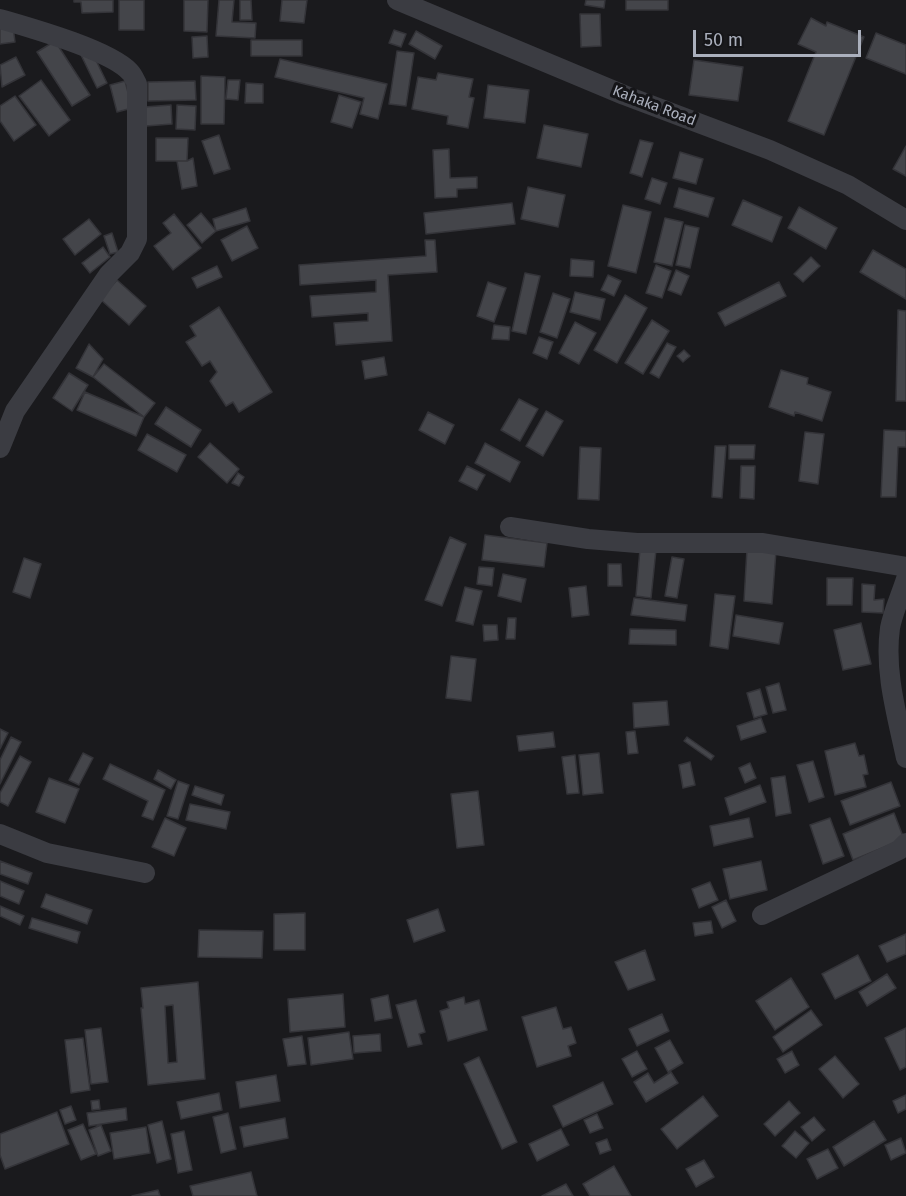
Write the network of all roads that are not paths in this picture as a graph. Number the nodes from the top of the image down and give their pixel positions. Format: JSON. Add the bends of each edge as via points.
{"nodes":[{"id":1,"x":397,"y":0,"type":"edge"},
{"id":2,"x":0,"y":19,"type":"edge"},
{"id":3,"x":906,"y":220,"type":"edge"},
{"id":4,"x":0,"y":448,"type":"edge"},
{"id":5,"x":510,"y":527,"type":"dead end"},
{"id":6,"x":906,"y":567,"type":"edge"},
{"id":7,"x":906,"y":579,"type":"edge"},
{"id":8,"x":906,"y":758,"type":"edge"},
{"id":9,"x":0,"y":834,"type":"edge"},
{"id":10,"x":906,"y":843,"type":"edge"},
{"id":11,"x":145,"y":873,"type":"dead end"},
{"id":12,"x":762,"y":915,"type":"dead end"}],
"edges":[{"from":1,"to":3,"type":"street","name":"Kahaka Road","via":[[624,95],[770,150],[848,184]]},
{"from":2,"to":4,"type":"street","via":[[96,51],[131,73],[137,84],[137,238],[15,411]]},
{"from":5,"to":6,"type":"street","via":[[637,543],[763,543]]},
{"from":7,"to":8,"type":"street","via":[[888,646],[889,673]]},
{"from":9,"to":11,"type":"street","via":[[47,853]]},
{"from":10,"to":12,"type":"street","via":[[899,850]]}]}
